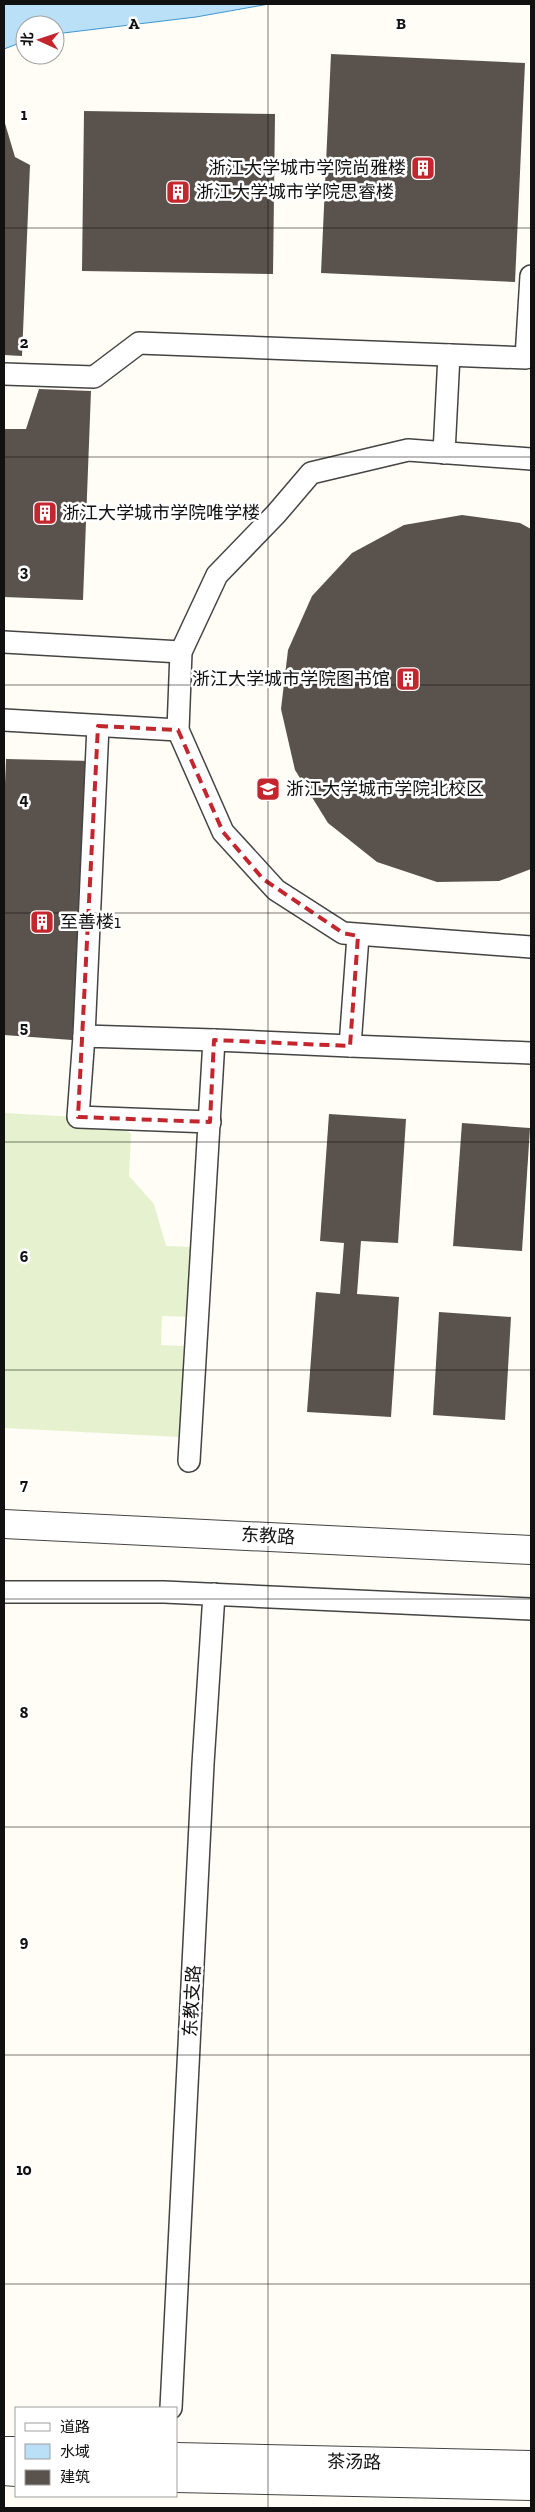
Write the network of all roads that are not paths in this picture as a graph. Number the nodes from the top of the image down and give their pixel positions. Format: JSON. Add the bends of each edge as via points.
{"nodes":[{"id":1,"x":531,"y":276,"type":"edge"},
{"id":2,"x":449,"y":355,"type":"junction"},
{"id":3,"x":4,"y":374,"type":"edge"},
{"id":4,"x":444,"y":453,"type":"junction"},
{"id":5,"x":531,"y":459,"type":"edge"},
{"id":6,"x":4,"y":642,"type":"edge"},
{"id":7,"x":180,"y":652,"type":"junction"},
{"id":8,"x":4,"y":720,"type":"edge"},
{"id":9,"x":98,"y":726,"type":"junction"},
{"id":10,"x":178,"y":730,"type":"junction"},
{"id":11,"x":358,"y":936,"type":"junction"},
{"id":12,"x":531,"y":947,"type":"edge"},
{"id":13,"x":84,"y":1036,"type":"junction"},
{"id":14,"x":214,"y":1040,"type":"junction"},
{"id":15,"x":350,"y":1046,"type":"junction"},
{"id":16,"x":531,"y":1053,"type":"edge"},
{"id":17,"x":210,"y":1122,"type":"junction"},
{"id":18,"x":189,"y":1461,"type":"dead end"},
{"id":19,"x":4,"y":1524,"type":"edge"},
{"id":20,"x":4,"y":1541,"type":"edge"},
{"id":21,"x":531,"y":1550,"type":"edge"},
{"id":22,"x":531,"y":1564,"type":"edge"},
{"id":23,"x":4,"y":1592,"type":"edge"},
{"id":24,"x":214,"y":1594,"type":"junction"},
{"id":25,"x":531,"y":1609,"type":"edge"},
{"id":26,"x":171,"y":2407,"type":"edge"},
{"id":27,"x":178,"y":2457,"type":"edge"},
{"id":28,"x":531,"y":2465,"type":"edge"},
{"id":29,"x":178,"y":2478,"type":"edge"},
{"id":30,"x":531,"y":2486,"type":"edge"}],
"edges":[{"from":1,"to":2,"type":"street","via":[[526,358]]},
{"from":2,"to":3,"type":"street","via":[[139,343],[94,378]]},
{"from":2,"to":4,"type":"street"},
{"from":4,"to":5,"type":"street"},
{"from":4,"to":7,"type":"street","via":[[408,450],[311,473],[217,575]]},
{"from":6,"to":7,"type":"street"},
{"from":7,"to":10,"type":"street"},
{"from":8,"to":9,"type":"street"},
{"from":9,"to":10,"type":"street"},
{"from":9,"to":13,"type":"street"},
{"from":10,"to":11,"type":"street","via":[[223,832],[263,879],[343,933]]},
{"from":11,"to":12,"type":"street"},
{"from":11,"to":15,"type":"street"},
{"from":13,"to":14,"type":"street"},
{"from":13,"to":17,"type":"street","via":[[78,1117]]},
{"from":14,"to":15,"type":"street"},
{"from":14,"to":17,"type":"street"},
{"from":15,"to":16,"type":"street"},
{"from":17,"to":18,"type":"street"},
{"from":19,"to":21,"type":"street","name":"东教路"},
{"from":20,"to":22,"type":"street","name":"东教路"},
{"from":23,"to":24,"type":"street"},
{"from":24,"to":25,"type":"street"},
{"from":24,"to":26,"type":"street","name":"东教支路"},
{"from":27,"to":28,"type":"street","name":"茶汤路"},
{"from":29,"to":30,"type":"street","name":"茶汤路"}]}
